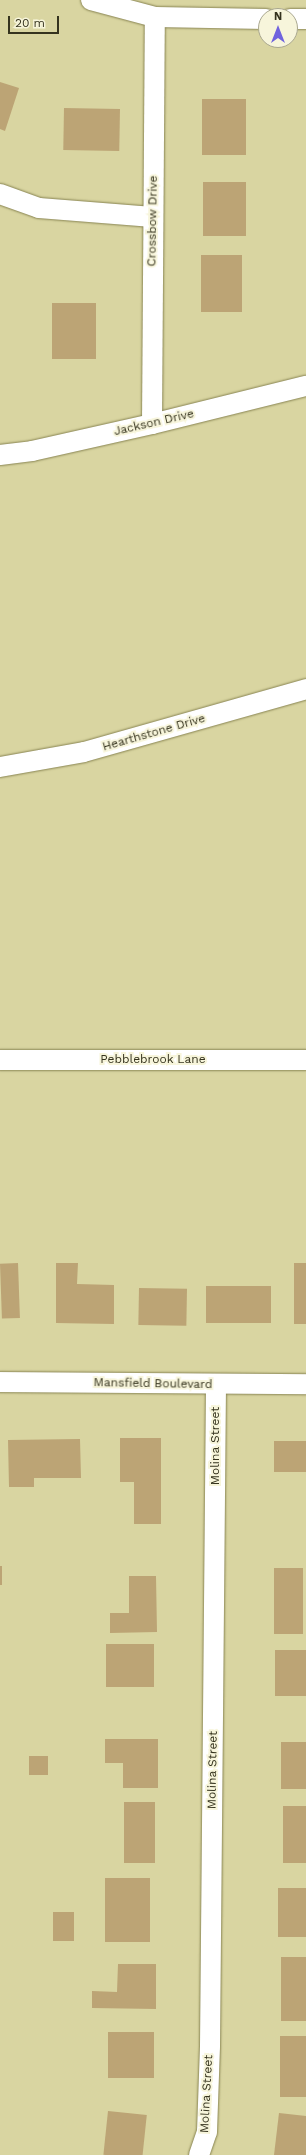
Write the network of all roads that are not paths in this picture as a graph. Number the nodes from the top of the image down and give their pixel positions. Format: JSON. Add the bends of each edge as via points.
{"nodes":[{"id":1,"x":91,"y":0,"type":"edge"},
{"id":2,"x":155,"y":17,"type":"junction"},
{"id":3,"x":258,"y":19,"type":"edge"},
{"id":4,"x":0,"y":194,"type":"edge"},
{"id":5,"x":153,"y":217,"type":"junction"},
{"id":6,"x":306,"y":386,"type":"edge"},
{"id":7,"x":152,"y":424,"type":"junction"},
{"id":8,"x":0,"y":454,"type":"edge"},
{"id":9,"x":306,"y":689,"type":"edge"},
{"id":10,"x":0,"y":767,"type":"edge"},
{"id":11,"x":0,"y":1060,"type":"edge"},
{"id":12,"x":306,"y":1060,"type":"edge"},
{"id":13,"x":0,"y":1382,"type":"edge"},
{"id":14,"x":216,"y":1384,"type":"junction"},
{"id":15,"x":306,"y":1384,"type":"edge"},
{"id":16,"x":199,"y":2155,"type":"edge"}],
"edges":[{"from":1,"to":2,"type":"street"},
{"from":2,"to":3,"type":"street"},
{"from":2,"to":5,"type":"street","name":"Crossbow Drive"},
{"from":4,"to":5,"type":"street","via":[[39,208]]},
{"from":5,"to":7,"type":"street","name":"Crossbow Drive"},
{"from":6,"to":7,"type":"street","name":"Jackson Drive"},
{"from":7,"to":8,"type":"street","name":"Jackson Drive","via":[[32,452]]},
{"from":9,"to":10,"type":"street","name":"Hearthstone Drive","via":[[84,752]]},
{"from":11,"to":12,"type":"street","name":"Pebblebrook Lane"},
{"from":13,"to":14,"type":"street","name":"Mansfield Boulevard"},
{"from":14,"to":15,"type":"street","name":"Mansfield Boulevard"},
{"from":14,"to":16,"type":"street","name":"Molina Street","via":[[210,2046],[207,2132]]}]}
